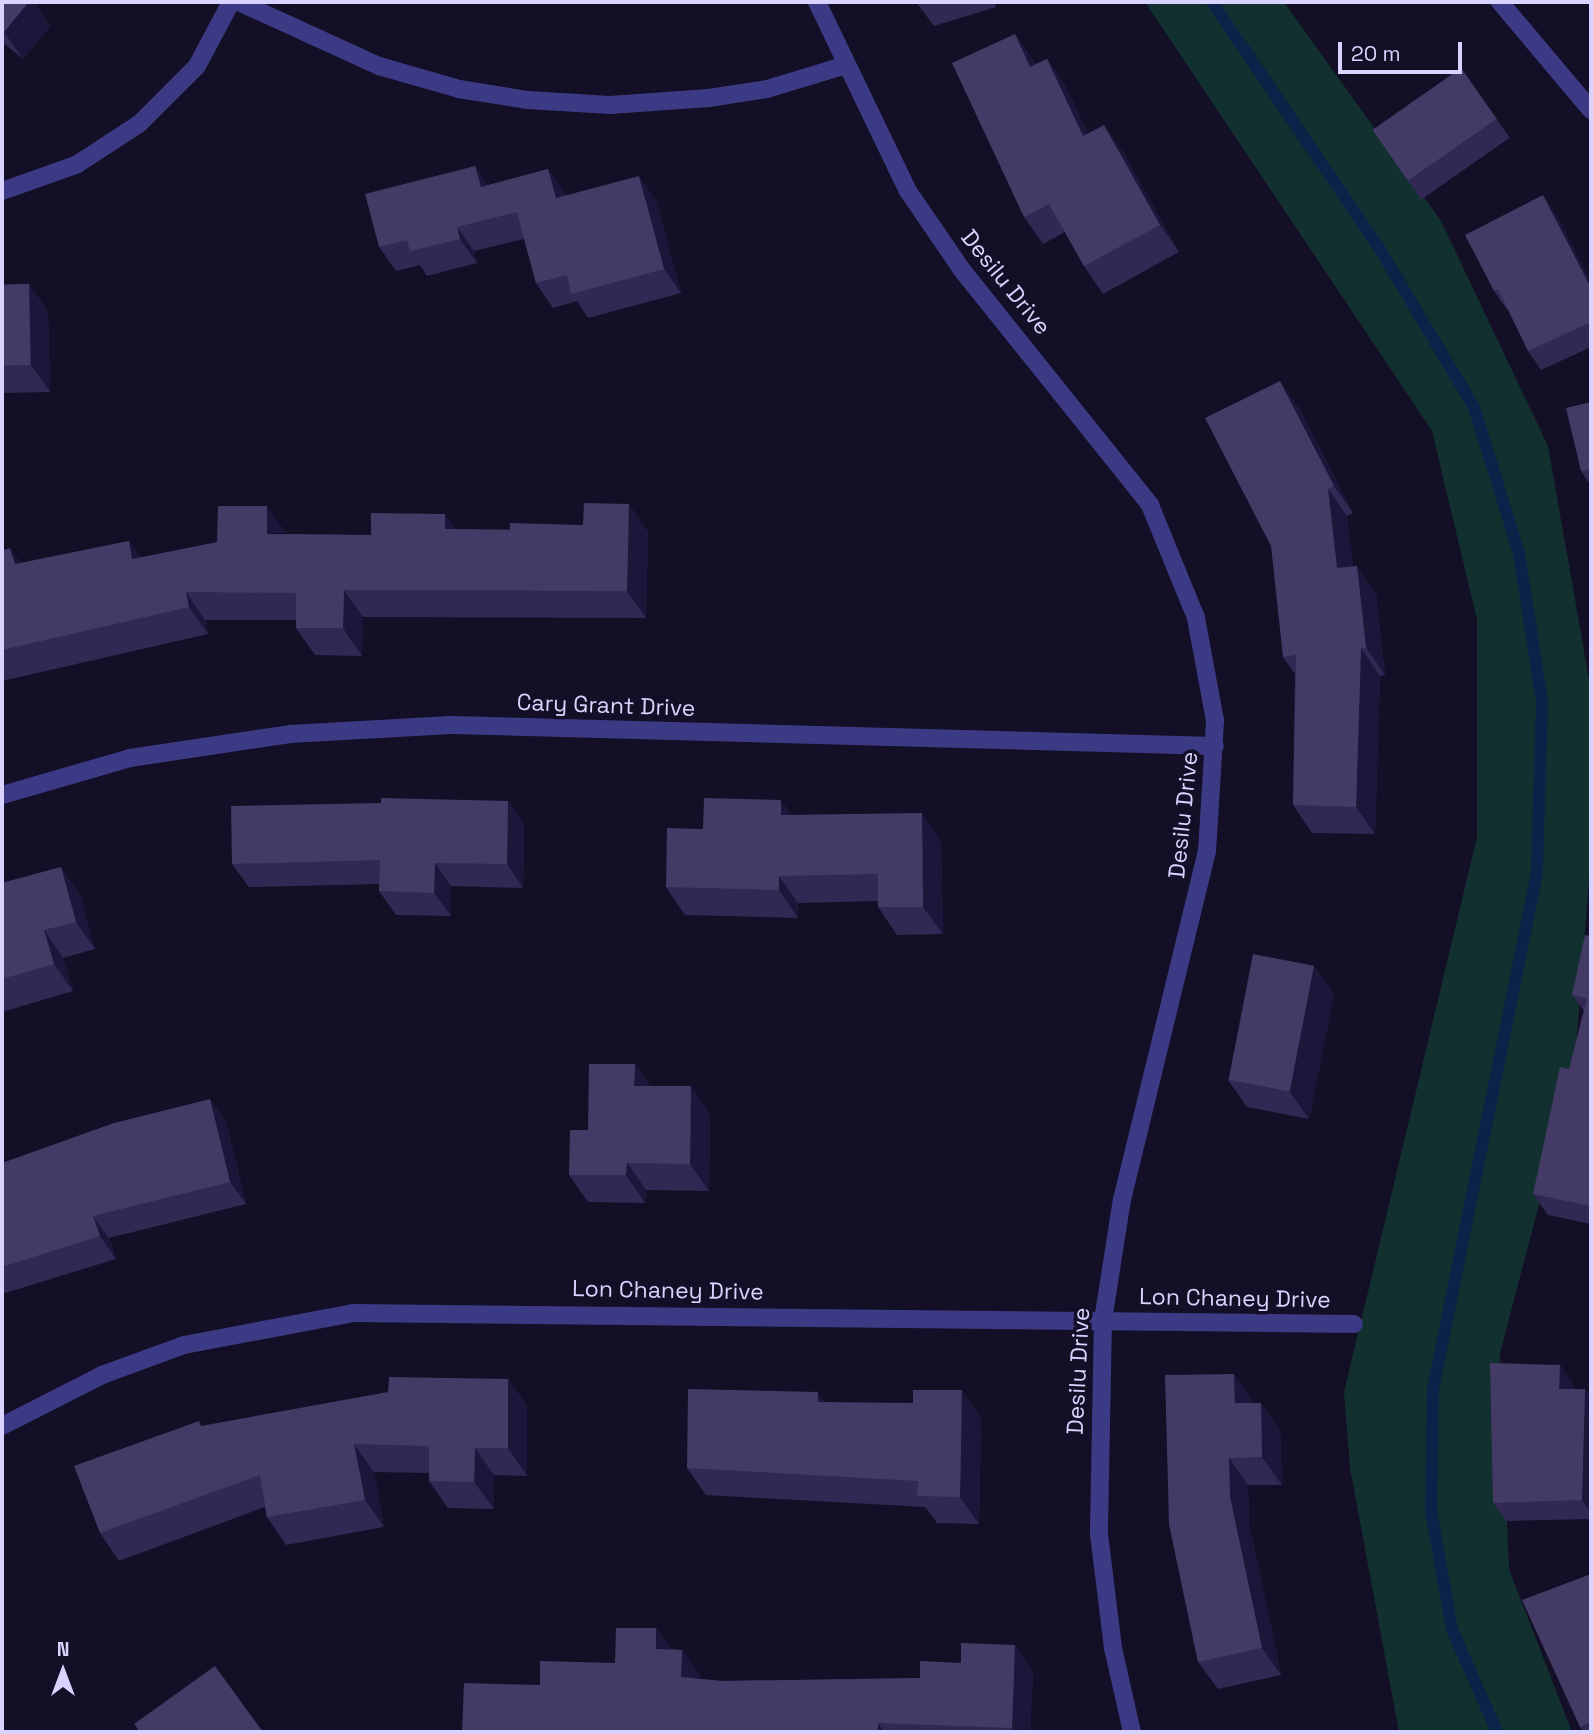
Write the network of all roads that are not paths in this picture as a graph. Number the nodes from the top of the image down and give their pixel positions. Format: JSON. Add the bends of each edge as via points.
{"nodes":[{"id":1,"x":231,"y":2,"type":"edge"},
{"id":2,"x":239,"y":2,"type":"edge"},
{"id":3,"x":817,"y":2,"type":"edge"},
{"id":4,"x":1500,"y":2,"type":"edge"},
{"id":5,"x":843,"y":66,"type":"junction"},
{"id":6,"x":1591,"y":110,"type":"edge"},
{"id":7,"x":2,"y":191,"type":"edge"},
{"id":8,"x":1215,"y":746,"type":"junction"},
{"id":9,"x":2,"y":794,"type":"edge"},
{"id":10,"x":1103,"y":1320,"type":"junction"},
{"id":11,"x":1353,"y":1324,"type":"dead end"},
{"id":12,"x":2,"y":1426,"type":"edge"},
{"id":13,"x":1132,"y":1732,"type":"edge"}],
"edges":[{"from":1,"to":7,"type":"street","via":[[197,66],[139,124],[76,164]]},
{"from":2,"to":5,"type":"street","via":[[379,66],[458,89],[528,100],[610,105],[709,97],[767,89]]},
{"from":3,"to":5,"type":"street","name":"Desilu Drive"},
{"from":4,"to":6,"type":"street"},
{"from":5,"to":8,"type":"street","name":"Desilu Drive","via":[[908,191],[954,259],[1150,505],[1196,618]]},
{"from":8,"to":9,"type":"street","name":"Cary Grant Drive","via":[[451,726],[290,734],[130,758]]},
{"from":8,"to":10,"type":"street","name":"Desilu Drive","via":[[1195,918],[1125,1185]]},
{"from":10,"to":11,"type":"street","name":"Lon Chaney Drive"},
{"from":10,"to":12,"type":"street","name":"Lon Chaney Drive","via":[[354,1313],[184,1345],[102,1375]]},
{"from":10,"to":13,"type":"street","name":"Desilu Drive","via":[[1099,1534],[1113,1648]]}]}
